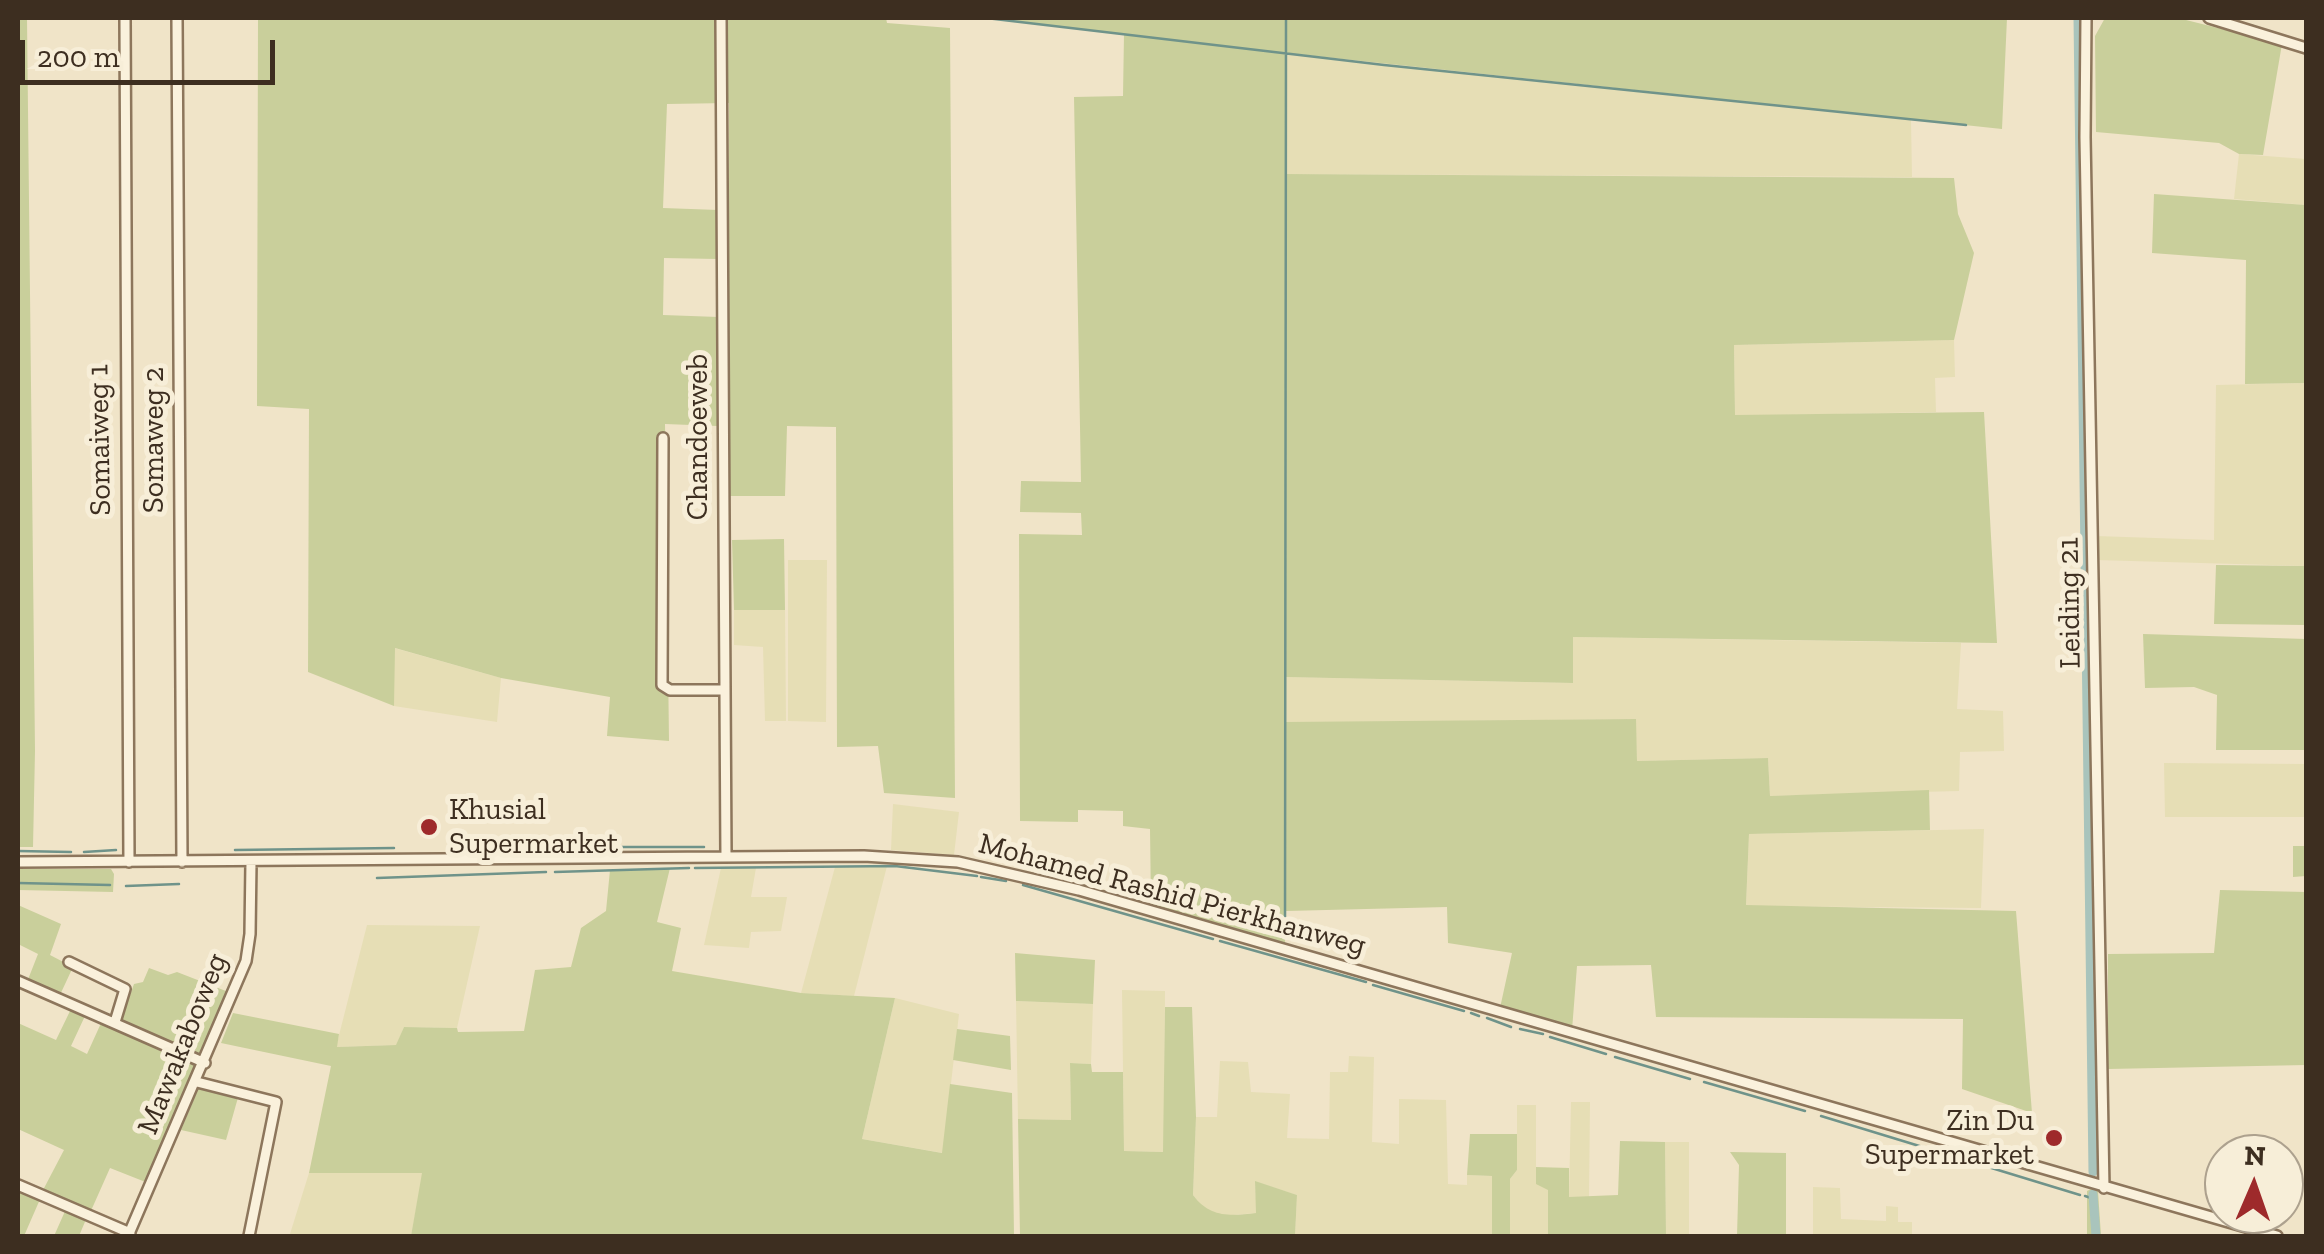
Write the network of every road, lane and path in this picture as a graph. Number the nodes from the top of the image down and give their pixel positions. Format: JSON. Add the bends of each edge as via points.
{"nodes":[{"id":1,"x":125,"y":18,"type":"edge"},
{"id":2,"x":177,"y":18,"type":"edge"},
{"id":3,"x":721,"y":18,"type":"edge"},
{"id":4,"x":2086,"y":18,"type":"edge"},
{"id":5,"x":2209,"y":18,"type":"edge"},
{"id":6,"x":2306,"y":48,"type":"edge"},
{"id":7,"x":663,"y":438,"type":"dead end"},
{"id":8,"x":723,"y":690,"type":"junction"},
{"id":9,"x":726,"y":857,"type":"junction"},
{"id":10,"x":18,"y":862,"type":"edge"},
{"id":11,"x":129,"y":862,"type":"junction"},
{"id":12,"x":182,"y":862,"type":"junction"},
{"id":13,"x":251,"y":862,"type":"junction"},
{"id":14,"x":69,"y":962,"type":"dead end"},
{"id":15,"x":18,"y":982,"type":"edge"},
{"id":16,"x":115,"y":1022,"type":"junction"},
{"id":17,"x":205,"y":1063,"type":"junction"},
{"id":18,"x":196,"y":1082,"type":"junction"},
{"id":19,"x":18,"y":1184,"type":"edge"},
{"id":20,"x":2104,"y":1188,"type":"junction"},
{"id":21,"x":129,"y":1235,"type":"edge"},
{"id":22,"x":250,"y":1236,"type":"edge"},
{"id":23,"x":2277,"y":1236,"type":"edge"}],
"edges":[{"from":1,"to":11,"type":"street","name":"Somaiweg 1"},
{"from":2,"to":12,"type":"street","name":"Somaweg 2"},
{"from":3,"to":8,"type":"street","name":"Chandoeweb"},
{"from":4,"to":20,"type":"street","name":"Leiding 21"},
{"from":5,"to":6,"type":"street"},
{"from":7,"to":8,"type":"street","via":[[662,685]]},
{"from":8,"to":9,"type":"street","name":"Chandoeweb"},
{"from":9,"to":13,"type":"street","name":"Mohamed Rashid Pierkhanweg"},
{"from":9,"to":20,"type":"street","name":"Mohamed Rashid Pierkhanweg","via":[[893,856],[1014,873]]},
{"from":10,"to":11,"type":"street","name":"Mohamed Rashid Pierkhanweg"},
{"from":11,"to":12,"type":"street","name":"Mohamed Rashid Pierkhanweg"},
{"from":12,"to":13,"type":"street","name":"Mohamed Rashid Pierkhanweg"},
{"from":13,"to":17,"type":"street","name":"Mawakaboweg","via":[[246,961]]},
{"from":14,"to":16,"type":"street","via":[[124,989]]},
{"from":15,"to":16,"type":"street"},
{"from":16,"to":17,"type":"street"},
{"from":17,"to":18,"type":"street","name":"Mawakaboweg"},
{"from":18,"to":21,"type":"street","name":"Mawakaboweg"},
{"from":18,"to":22,"type":"street","via":[[276,1102]]},
{"from":19,"to":21,"type":"street"},
{"from":20,"to":23,"type":"street","name":"Mohamed Rashid Pierkhanweg"}]}
